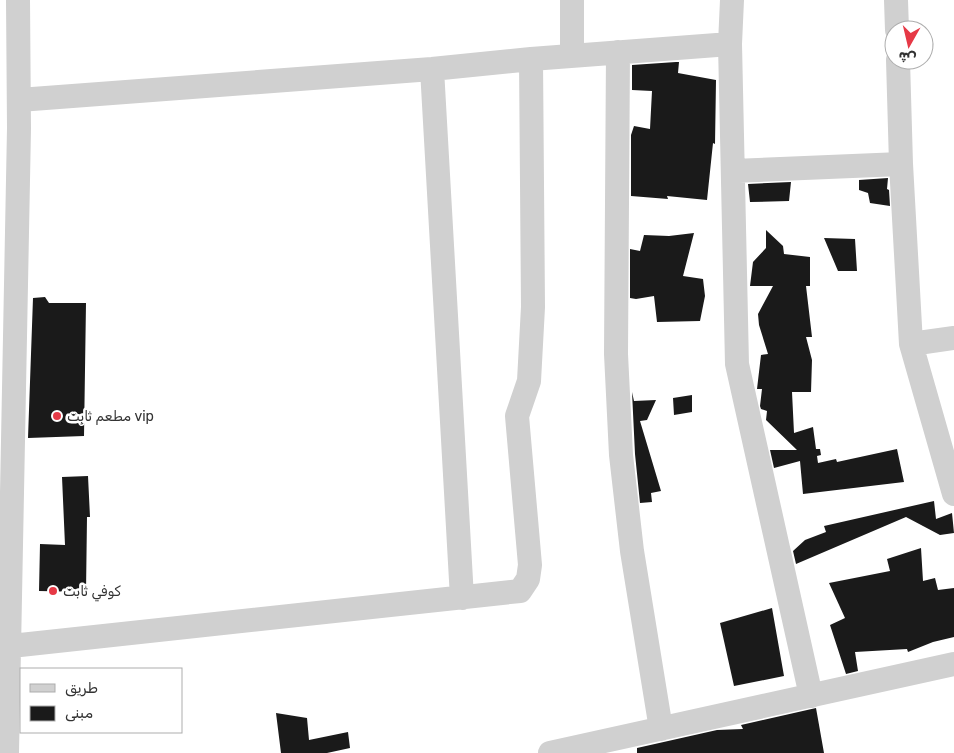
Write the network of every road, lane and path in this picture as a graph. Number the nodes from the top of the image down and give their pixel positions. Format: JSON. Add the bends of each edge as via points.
{"nodes":[{"id":1,"x":18,"y":0,"type":"edge"},
{"id":2,"x":572,"y":0,"type":"edge"},
{"id":3,"x":732,"y":0,"type":"edge"},
{"id":4,"x":896,"y":0,"type":"edge"},
{"id":5,"x":897,"y":20,"type":"edge"},
{"id":6,"x":730,"y":44,"type":"junction"},
{"id":7,"x":618,"y":52,"type":"junction"},
{"id":8,"x":572,"y":56,"type":"junction"},
{"id":9,"x":531,"y":59,"type":"junction"},
{"id":10,"x":432,"y":69,"type":"junction"},
{"id":11,"x":898,"y":70,"type":"edge"},
{"id":12,"x":19,"y":100,"type":"junction"},
{"id":13,"x":901,"y":164,"type":"junction"},
{"id":14,"x":732,"y":171,"type":"junction"},
{"id":15,"x":954,"y":338,"type":"edge"},
{"id":16,"x":911,"y":344,"type":"junction"},
{"id":17,"x":954,"y":494,"type":"edge"},
{"id":18,"x":462,"y":598,"type":"junction"},
{"id":19,"x":10,"y":646,"type":"junction"},
{"id":20,"x":954,"y":664,"type":"edge"},
{"id":21,"x":812,"y":696,"type":"junction"},
{"id":22,"x":661,"y":729,"type":"junction"},
{"id":23,"x":7,"y":753,"type":"edge"},
{"id":24,"x":550,"y":753,"type":"edge"}],
"edges":[{"from":1,"to":12,"type":"street"},
{"from":2,"to":8,"type":"street"},
{"from":3,"to":6,"type":"street"},
{"from":4,"to":5,"type":"street"},
{"from":6,"to":7,"type":"street"},
{"from":6,"to":14,"type":"street"},
{"from":7,"to":8,"type":"street"},
{"from":7,"to":22,"type":"street","via":[[616,354],[621,455],[632,551]]},
{"from":8,"to":9,"type":"street"},
{"from":9,"to":10,"type":"street"},
{"from":9,"to":18,"type":"street","via":[[533,307],[530,381],[517,416],[530,565],[528,579],[520,591]]},
{"from":10,"to":12,"type":"street"},
{"from":10,"to":18,"type":"street"},
{"from":11,"to":13,"type":"street"},
{"from":12,"to":19,"type":"street"},
{"from":13,"to":14,"type":"street"},
{"from":13,"to":16,"type":"street"},
{"from":14,"to":21,"type":"street","via":[[736,364]]},
{"from":15,"to":16,"type":"street"},
{"from":16,"to":17,"type":"street"},
{"from":18,"to":19,"type":"street"},
{"from":19,"to":23,"type":"street"},
{"from":20,"to":21,"type":"street"},
{"from":21,"to":22,"type":"street"},
{"from":22,"to":24,"type":"street"}]}
